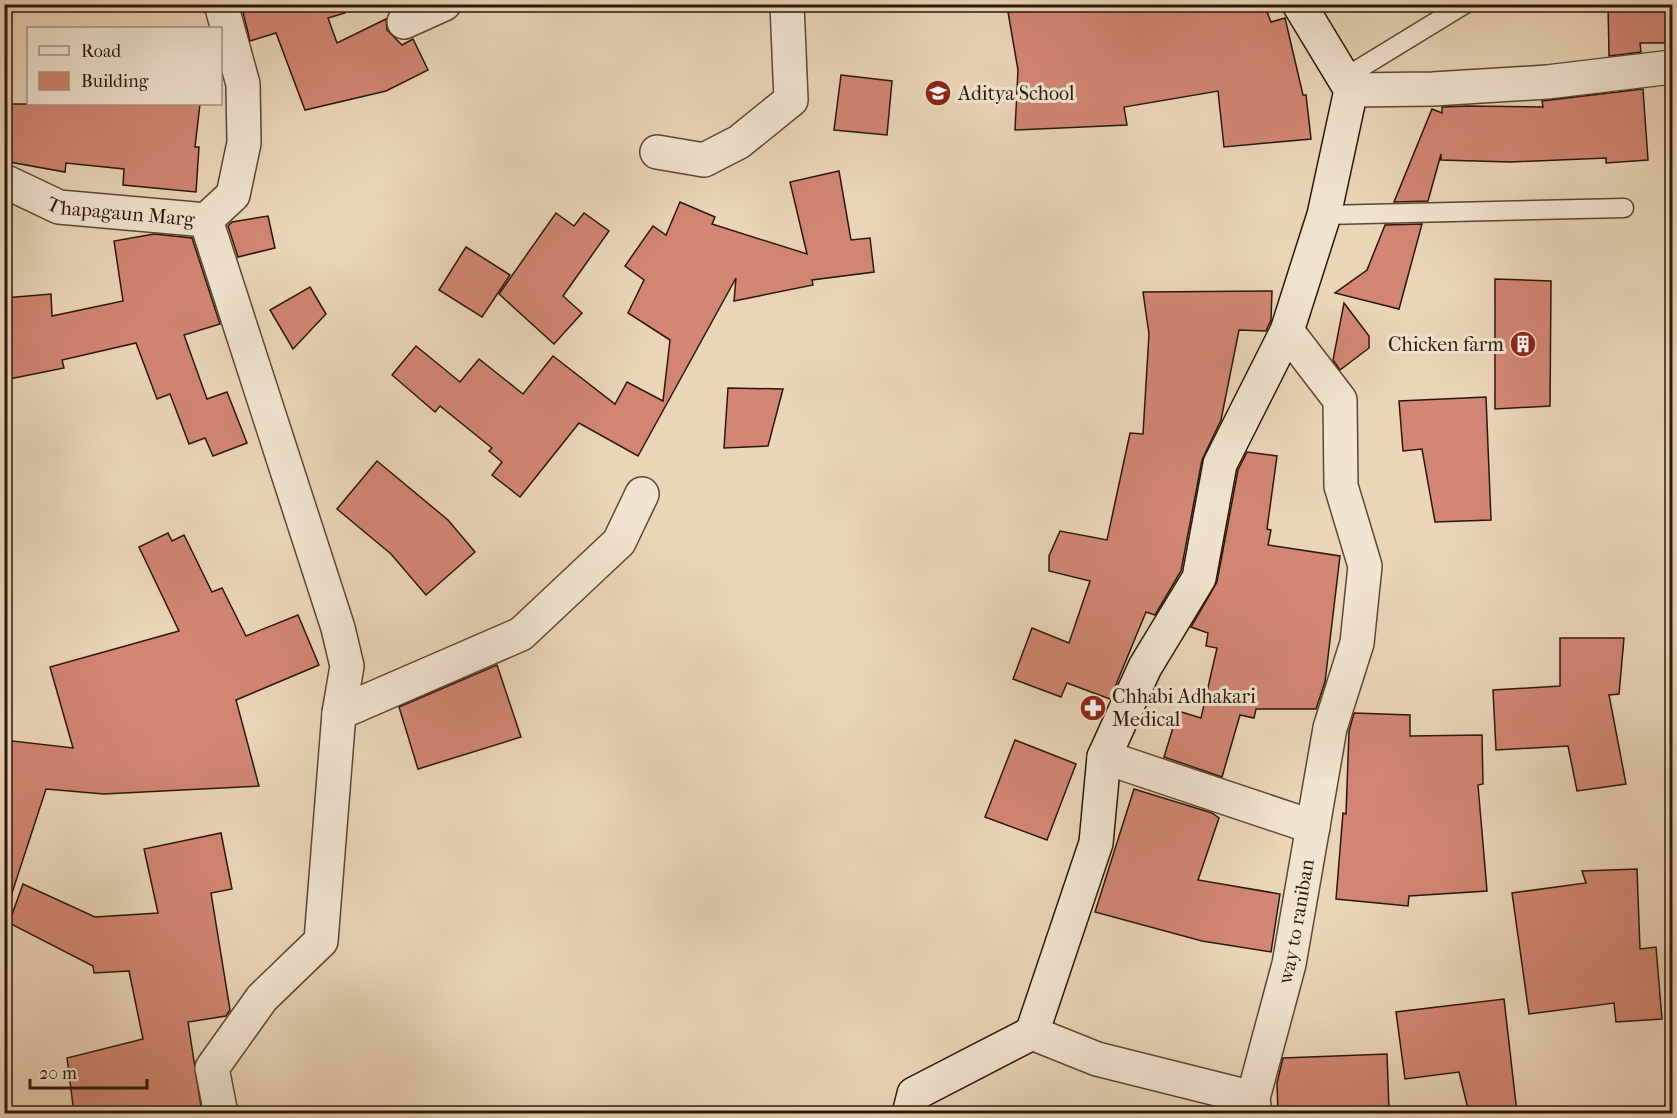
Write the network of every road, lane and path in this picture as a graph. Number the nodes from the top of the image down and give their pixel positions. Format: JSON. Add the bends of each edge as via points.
{"nodes":[{"id":1,"x":221,"y":4,"type":"edge"},
{"id":2,"x":444,"y":4,"type":"edge"},
{"id":3,"x":787,"y":4,"type":"edge"},
{"id":4,"x":1299,"y":4,"type":"edge"},
{"id":5,"x":1465,"y":4,"type":"edge"},
{"id":6,"x":404,"y":22,"type":"dead end"},
{"id":7,"x":1672,"y":67,"type":"edge"},
{"id":8,"x":1347,"y":84,"type":"junction"},
{"id":9,"x":657,"y":152,"type":"dead end"},
{"id":10,"x":4,"y":181,"type":"edge"},
{"id":11,"x":1624,"y":208,"type":"dead end"},
{"id":12,"x":1324,"y":215,"type":"junction"},
{"id":13,"x":206,"y":220,"type":"junction"},
{"id":14,"x":1287,"y":331,"type":"junction"},
{"id":15,"x":642,"y":494,"type":"dead end"},
{"id":16,"x":339,"y":713,"type":"junction"},
{"id":17,"x":1104,"y":758,"type":"junction"},
{"id":18,"x":1313,"y":827,"type":"junction"},
{"id":19,"x":1032,"y":1033,"type":"junction"},
{"id":20,"x":1254,"y":1106,"type":"edge"},
{"id":21,"x":221,"y":1113,"type":"edge"},
{"id":22,"x":909,"y":1113,"type":"edge"}],
"edges":[{"from":1,"to":13,"type":"street","name":"Thapagaun Marg","via":[[243,84],[244,143],[233,195]]},
{"from":2,"to":6,"type":"street"},
{"from":3,"to":9,"type":"street","via":[[791,100],[739,142],[704,160]]},
{"from":4,"to":8,"type":"street"},
{"from":5,"to":8,"type":"lane"},
{"from":7,"to":8,"type":"street","via":[[1547,82],[1433,89]]},
{"from":8,"to":12,"type":"street"},
{"from":10,"to":13,"type":"street","name":"Thapagaun Marg","via":[[58,207]]},
{"from":11,"to":12,"type":"lane"},
{"from":12,"to":14,"type":"street"},
{"from":13,"to":16,"type":"street","via":[[338,628],[347,666]]},
{"from":14,"to":17,"type":"street","via":[[1220,464],[1199,578],[1145,667]]},
{"from":14,"to":18,"type":"street","name":"way to raniban","via":[[1340,400],[1341,486],[1365,566],[1357,643],[1330,728]]},
{"from":15,"to":16,"type":"street","via":[[619,542],[521,634]]},
{"from":16,"to":21,"type":"street","via":[[321,941],[262,998],[212,1068]]},
{"from":17,"to":18,"type":"street"},
{"from":17,"to":19,"type":"street","via":[[1096,843]]},
{"from":18,"to":20,"type":"street","name":"way to raniban","via":[[1289,964]]},
{"from":19,"to":20,"type":"street","via":[[1097,1059]]},
{"from":19,"to":22,"type":"street","via":[[914,1094]]}]}
